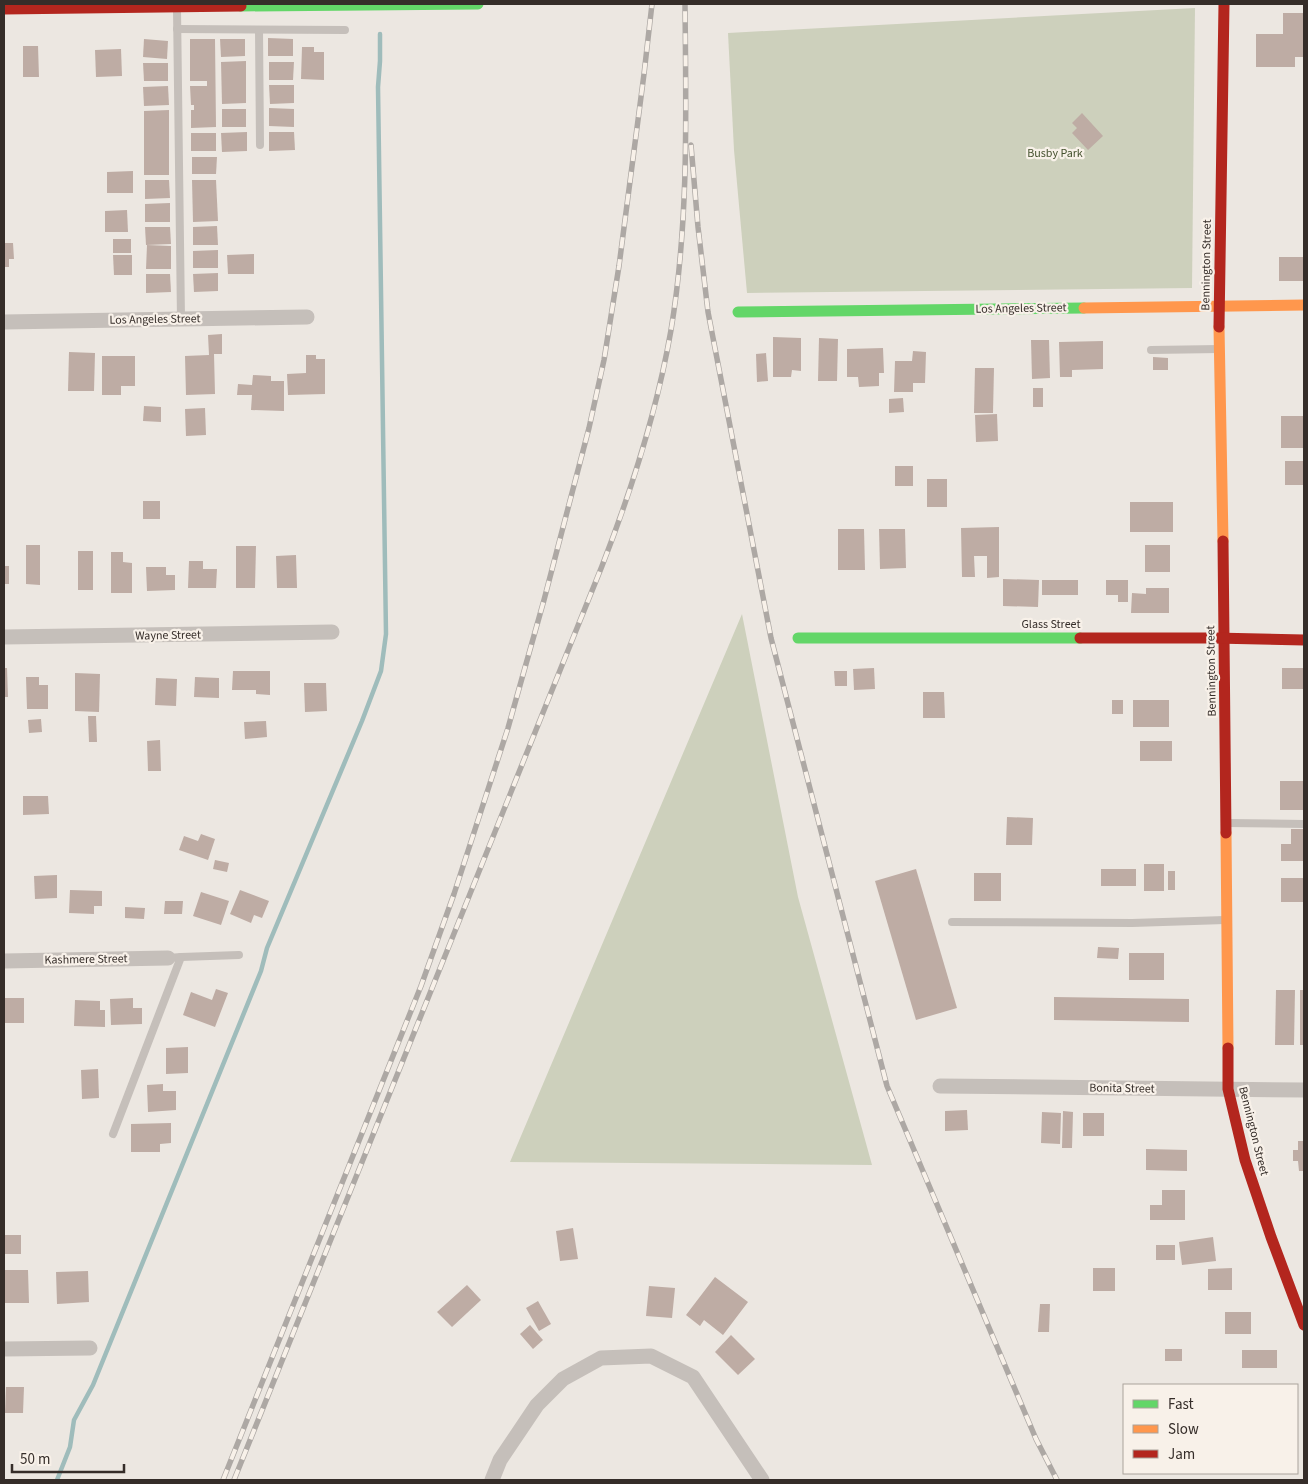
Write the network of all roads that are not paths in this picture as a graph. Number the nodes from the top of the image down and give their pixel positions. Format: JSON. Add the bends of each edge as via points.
{"nodes":[{"id":1,"x":453,"y":4,"type":"edge"},
{"id":2,"x":478,"y":4,"type":"edge"},
{"id":3,"x":1224,"y":4,"type":"edge"},
{"id":4,"x":177,"y":7,"type":"junction"},
{"id":5,"x":4,"y":9,"type":"edge"},
{"id":6,"x":177,"y":29,"type":"junction"},
{"id":7,"x":258,"y":30,"type":"junction"},
{"id":8,"x":345,"y":30,"type":"dead end"},
{"id":9,"x":260,"y":145,"type":"dead end"},
{"id":10,"x":1304,"y":305,"type":"edge"},
{"id":11,"x":1219,"y":306,"type":"junction"},
{"id":12,"x":738,"y":312,"type":"dead end"},
{"id":13,"x":307,"y":317,"type":"dead end"},
{"id":14,"x":181,"y":319,"type":"junction"},
{"id":15,"x":4,"y":322,"type":"edge"},
{"id":16,"x":1220,"y":349,"type":"junction"},
{"id":17,"x":1152,"y":350,"type":"dead end"},
{"id":18,"x":332,"y":632,"type":"dead end"},
{"id":19,"x":4,"y":637,"type":"edge"},
{"id":20,"x":798,"y":638,"type":"dead end"},
{"id":21,"x":1224,"y":638,"type":"junction"},
{"id":22,"x":1304,"y":640,"type":"edge"},
{"id":23,"x":1226,"y":824,"type":"junction"},
{"id":24,"x":1304,"y":824,"type":"edge"},
{"id":25,"x":1227,"y":920,"type":"junction"},
{"id":26,"x":952,"y":922,"type":"dead end"},
{"id":27,"x":239,"y":955,"type":"dead end"},
{"id":28,"x":174,"y":958,"type":"junction"},
{"id":29,"x":4,"y":960,"type":"edge"},
{"id":30,"x":940,"y":1086,"type":"dead end"},
{"id":31,"x":1228,"y":1089,"type":"junction"},
{"id":32,"x":1304,"y":1090,"type":"edge"},
{"id":33,"x":113,"y":1134,"type":"dead end"},
{"id":34,"x":1304,"y":1325,"type":"edge"},
{"id":35,"x":90,"y":1348,"type":"dead end"},
{"id":36,"x":4,"y":1349,"type":"edge"},
{"id":37,"x":492,"y":1480,"type":"edge"},
{"id":38,"x":762,"y":1480,"type":"edge"}],
"edges":[{"from":1,"to":2,"type":"street"},
{"from":1,"to":4,"type":"street"},
{"from":3,"to":11,"type":"street","name":"Bennington Street"},
{"from":4,"to":5,"type":"street"},
{"from":4,"to":6,"type":"lane"},
{"from":6,"to":7,"type":"lane"},
{"from":6,"to":14,"type":"lane"},
{"from":7,"to":8,"type":"lane"},
{"from":7,"to":9,"type":"lane"},
{"from":10,"to":11,"type":"street","name":"Los Angeles Street"},
{"from":11,"to":12,"type":"street","name":"Los Angeles Street"},
{"from":11,"to":16,"type":"street","name":"Bennington Street"},
{"from":13,"to":14,"type":"street","name":"Los Angeles Street"},
{"from":14,"to":15,"type":"street","name":"Los Angeles Street"},
{"from":16,"to":17,"type":"lane"},
{"from":16,"to":21,"type":"street","name":"Bennington Street"},
{"from":18,"to":19,"type":"street","name":"Wayne Street"},
{"from":20,"to":21,"type":"street","name":"Glass Street"},
{"from":21,"to":22,"type":"street","name":"Glass Street"},
{"from":21,"to":23,"type":"street","name":"Bennington Street"},
{"from":23,"to":24,"type":"lane"},
{"from":23,"to":25,"type":"street","name":"Bennington Street"},
{"from":25,"to":26,"type":"lane"},
{"from":25,"to":31,"type":"street","name":"Bennington Street"},
{"from":27,"to":28,"type":"lane"},
{"from":28,"to":29,"type":"street","name":"Kashmere Street"},
{"from":28,"to":33,"type":"lane"},
{"from":30,"to":31,"type":"street","name":"Bonita Street"},
{"from":31,"to":32,"type":"street","name":"Bonita Street"},
{"from":31,"to":34,"type":"street","name":"Bennington Street","via":[[1245,1160]]},
{"from":35,"to":36,"type":"street"},
{"from":37,"to":38,"type":"street","via":[[500,1460],[537,1405],[563,1379],[601,1358],[651,1356],[693,1377]]}]}
